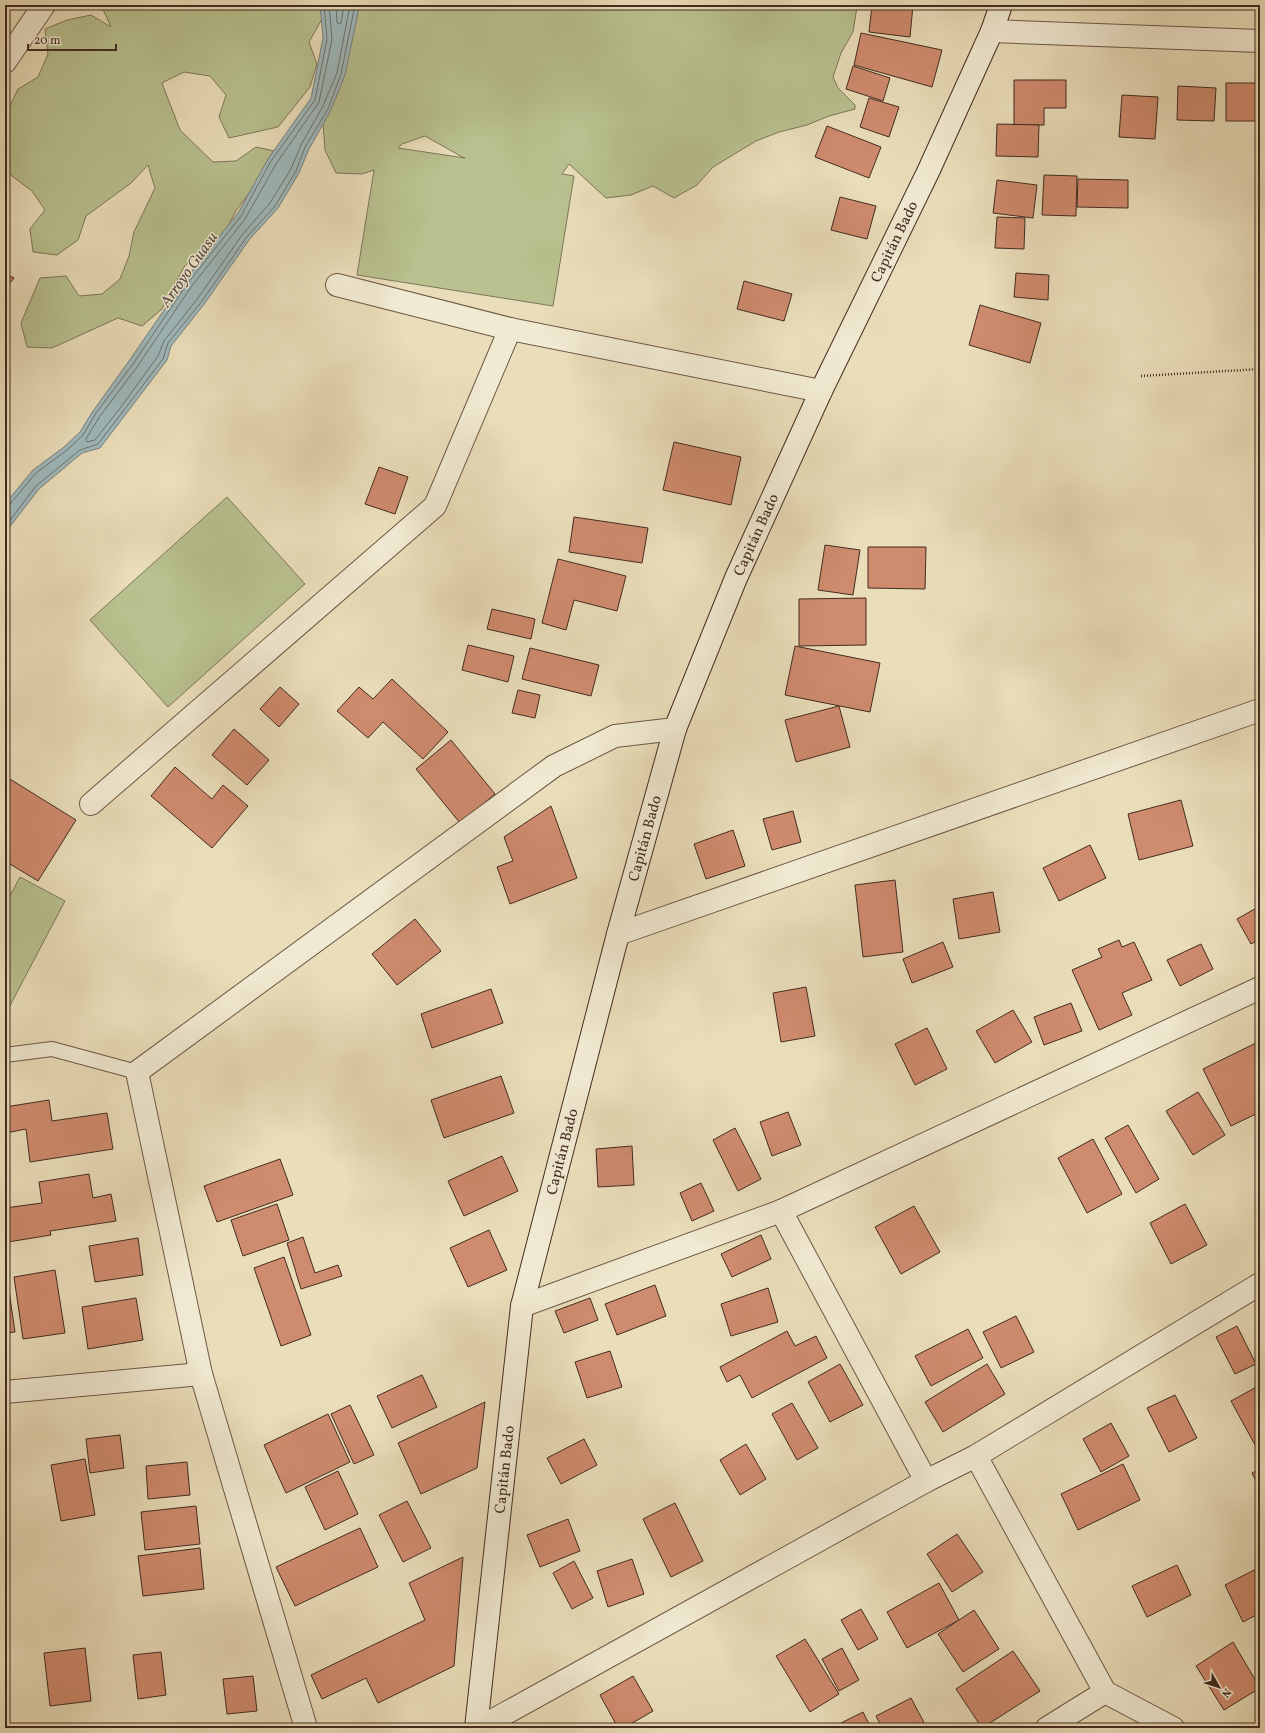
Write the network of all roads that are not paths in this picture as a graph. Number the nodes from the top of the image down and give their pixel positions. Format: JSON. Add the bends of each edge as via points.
{"nodes":[{"id":1,"x":44,"y":5,"type":"edge"},
{"id":2,"x":1001,"y":5,"type":"edge"},
{"id":3,"x":992,"y":31,"type":"junction"},
{"id":4,"x":1260,"y":41,"type":"edge"},
{"id":5,"x":5,"y":62,"type":"edge"},
{"id":6,"x":337,"y":284,"type":"dead end"},
{"id":7,"x":510,"y":329,"type":"junction"},
{"id":8,"x":821,"y":391,"type":"junction"},
{"id":9,"x":1260,"y":710,"type":"edge"},
{"id":10,"x":675,"y":729,"type":"junction"},
{"id":11,"x":91,"y":804,"type":"dead end"},
{"id":12,"x":618,"y":934,"type":"junction"},
{"id":13,"x":1260,"y":988,"type":"edge"},
{"id":14,"x":5,"y":1055,"type":"edge"},
{"id":15,"x":136,"y":1072,"type":"junction"},
{"id":16,"x":781,"y":1211,"type":"junction"},
{"id":17,"x":1260,"y":1284,"type":"edge"},
{"id":18,"x":522,"y":1306,"type":"junction"},
{"id":19,"x":201,"y":1374,"type":"junction"},
{"id":20,"x":5,"y":1392,"type":"edge"},
{"id":21,"x":976,"y":1456,"type":"junction"},
{"id":22,"x":926,"y":1481,"type":"junction"},
{"id":23,"x":1105,"y":1692,"type":"junction"},
{"id":24,"x":306,"y":1728,"type":"edge"},
{"id":25,"x":477,"y":1728,"type":"edge"},
{"id":26,"x":1048,"y":1728,"type":"edge"},
{"id":27,"x":1173,"y":1728,"type":"edge"}],
"edges":[{"from":1,"to":5,"type":"street"},
{"from":2,"to":3,"type":"street","name":"Capitán Bado"},
{"from":3,"to":4,"type":"street"},
{"from":3,"to":8,"type":"street","name":"Capitán Bado","via":[[928,172]]},
{"from":6,"to":7,"type":"street"},
{"from":7,"to":8,"type":"street"},
{"from":7,"to":11,"type":"street","via":[[435,506]]},
{"from":8,"to":10,"type":"street","name":"Capitán Bado","via":[[736,578]]},
{"from":9,"to":12,"type":"street"},
{"from":10,"to":12,"type":"street","name":"Capitán Bado"},
{"from":10,"to":15,"type":"street","via":[[615,736],[554,766]]},
{"from":12,"to":18,"type":"street","name":"Capitán Bado"},
{"from":13,"to":16,"type":"street"},
{"from":14,"to":15,"type":"lane","via":[[52,1049]]},
{"from":15,"to":19,"type":"street"},
{"from":16,"to":18,"type":"street"},
{"from":16,"to":22,"type":"street"},
{"from":17,"to":21,"type":"street"},
{"from":18,"to":25,"type":"street","name":"Capitán Bado"},
{"from":19,"to":20,"type":"street"},
{"from":19,"to":24,"type":"street"},
{"from":21,"to":22,"type":"street"},
{"from":21,"to":23,"type":"street"},
{"from":22,"to":25,"type":"street"},
{"from":23,"to":26,"type":"street"},
{"from":23,"to":27,"type":"street"}]}
